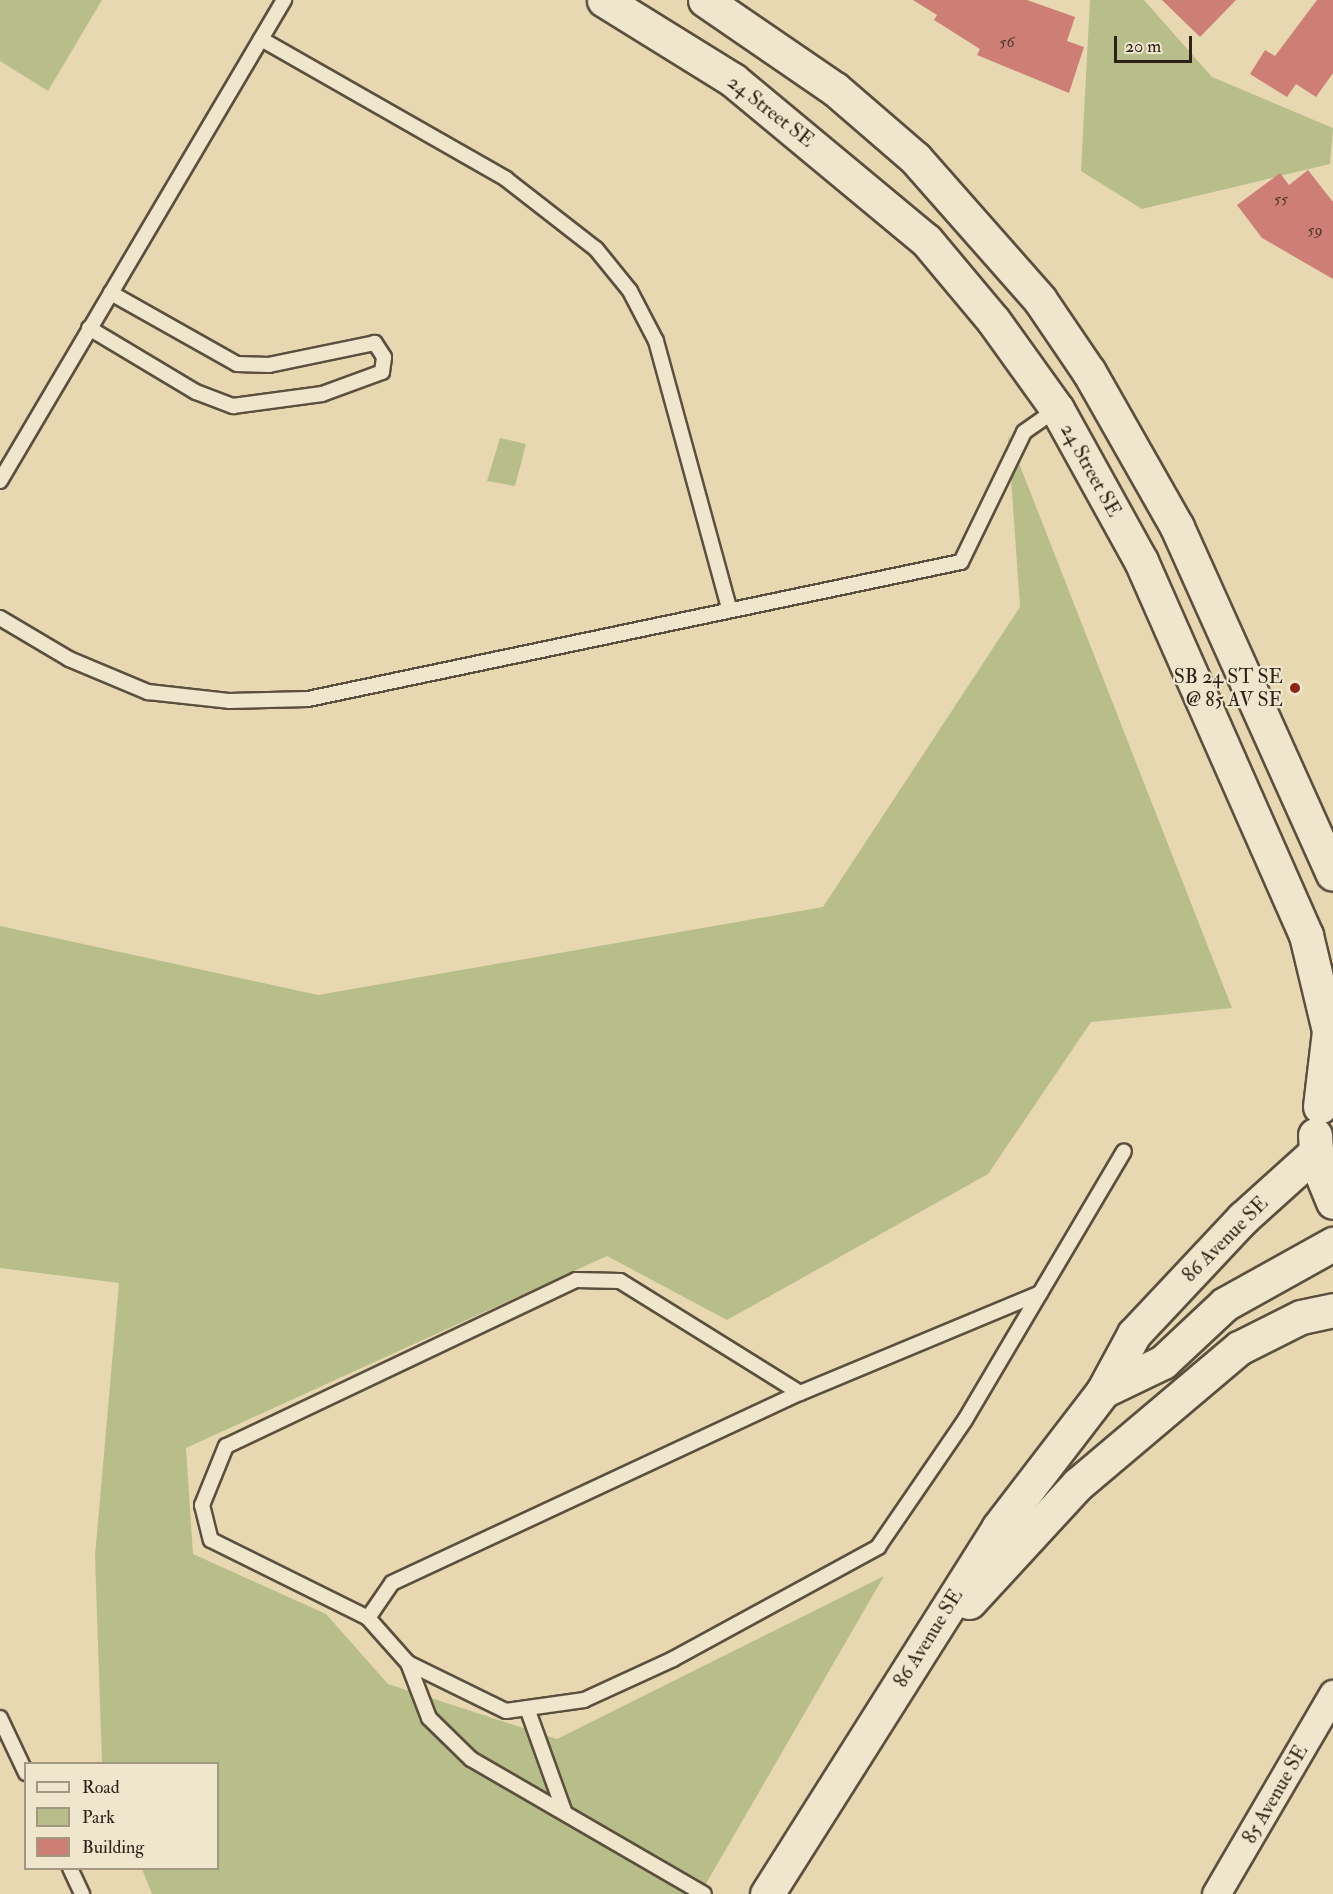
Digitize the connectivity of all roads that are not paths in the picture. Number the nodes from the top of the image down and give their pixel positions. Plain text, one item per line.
1 (284, 0) edge
2 (604, 0) edge
3 (705, 0) edge
4 (261, 39) junction
5 (111, 292) junction
6 (89, 328) junction
7 (1057, 409) junction
8 (0, 481) edge
9 (729, 607) junction
10 (0, 618) edge
11 (1333, 874) edge
12 (1326, 1093) edge
13 (1125, 1151) dead end
14 (1316, 1153) junction
15 (1333, 1202) edge
16 (1333, 1244) edge
17 (1040, 1293) junction
18 (1333, 1310) edge
19 (1102, 1391) junction
20 (801, 1393) junction
21 (368, 1618) junction
22 (408, 1663) junction
23 (911, 1665) junction
24 (1333, 1694) edge
25 (527, 1708) junction
26 (0, 1718) edge
27 (24, 1769) edge
28 (564, 1811) junction
29 (70, 1870) edge
30 (82, 1894) edge
31 (704, 1894) edge
32 (766, 1894) edge
33 (1216, 1894) edge

1 - 4 lane
2 - 7 main road, 24 Street SE
3 - 11 main road
4 - 5 lane
4 - 9 lane
5 - 6 lane
5 - 6 lane
6 - 8 lane
7 - 9 lane
7 - 12 main road, 24 Street SE
9 - 10 lane
12 - 14 main road, 24 Street SE
13 - 17 lane
14 - 15 main road
14 - 19 main road, 86 Avenue SE
16 - 19 main road, 86 Avenue SE
17 - 20 lane
17 - 25 lane
18 - 23 main road
19 - 23 main road, 86 Avenue SE
20 - 21 lane
20 - 21 lane
21 - 22 lane
22 - 25 lane
22 - 28 lane
23 - 32 main road, 86 Avenue SE
24 - 33 street, 85 Avenue SE
25 - 28 lane
26 - 27 lane
28 - 31 lane
29 - 30 lane

